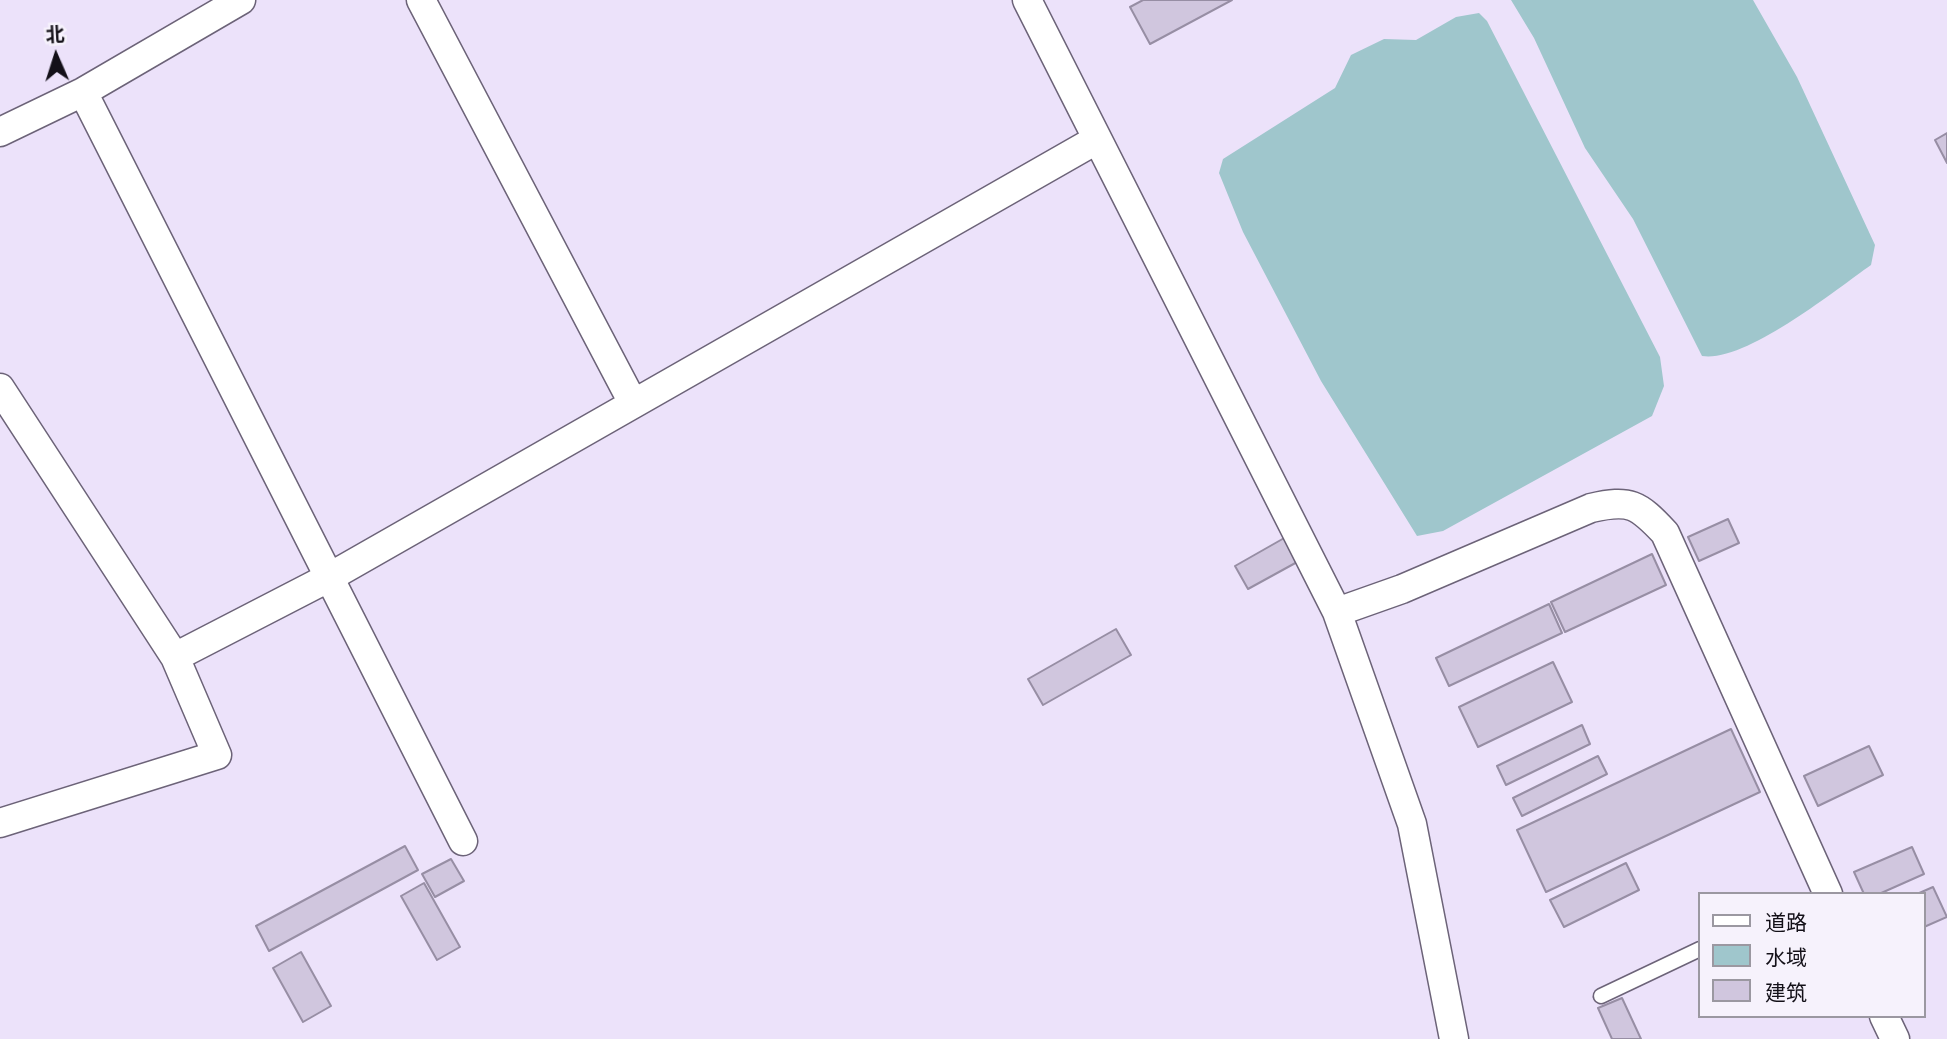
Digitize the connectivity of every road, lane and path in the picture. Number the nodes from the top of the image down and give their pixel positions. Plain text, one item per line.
1 (242, 0) edge
2 (421, 0) edge
3 (1027, 0) edge
4 (83, 92) junction
5 (0, 132) edge
6 (1096, 140) junction
7 (0, 388) edge
8 (633, 403) junction
9 (328, 578) junction
10 (1337, 612) junction
11 (175, 657) junction
12 (0, 822) edge
13 (463, 841) dead end
14 (1824, 892) edge
15 (1699, 949) edge
16 (1601, 996) dead end
17 (1885, 1018) edge
18 (1454, 1039) edge
19 (1895, 1039) edge

1 - 4 street
2 - 8 street
3 - 6 street
4 - 5 street
4 - 9 street
6 - 8 street
6 - 10 street
7 - 11 street
8 - 9 street
9 - 11 street
9 - 13 street
10 - 14 street
10 - 18 street
11 - 12 street
15 - 16 lane
17 - 19 street

